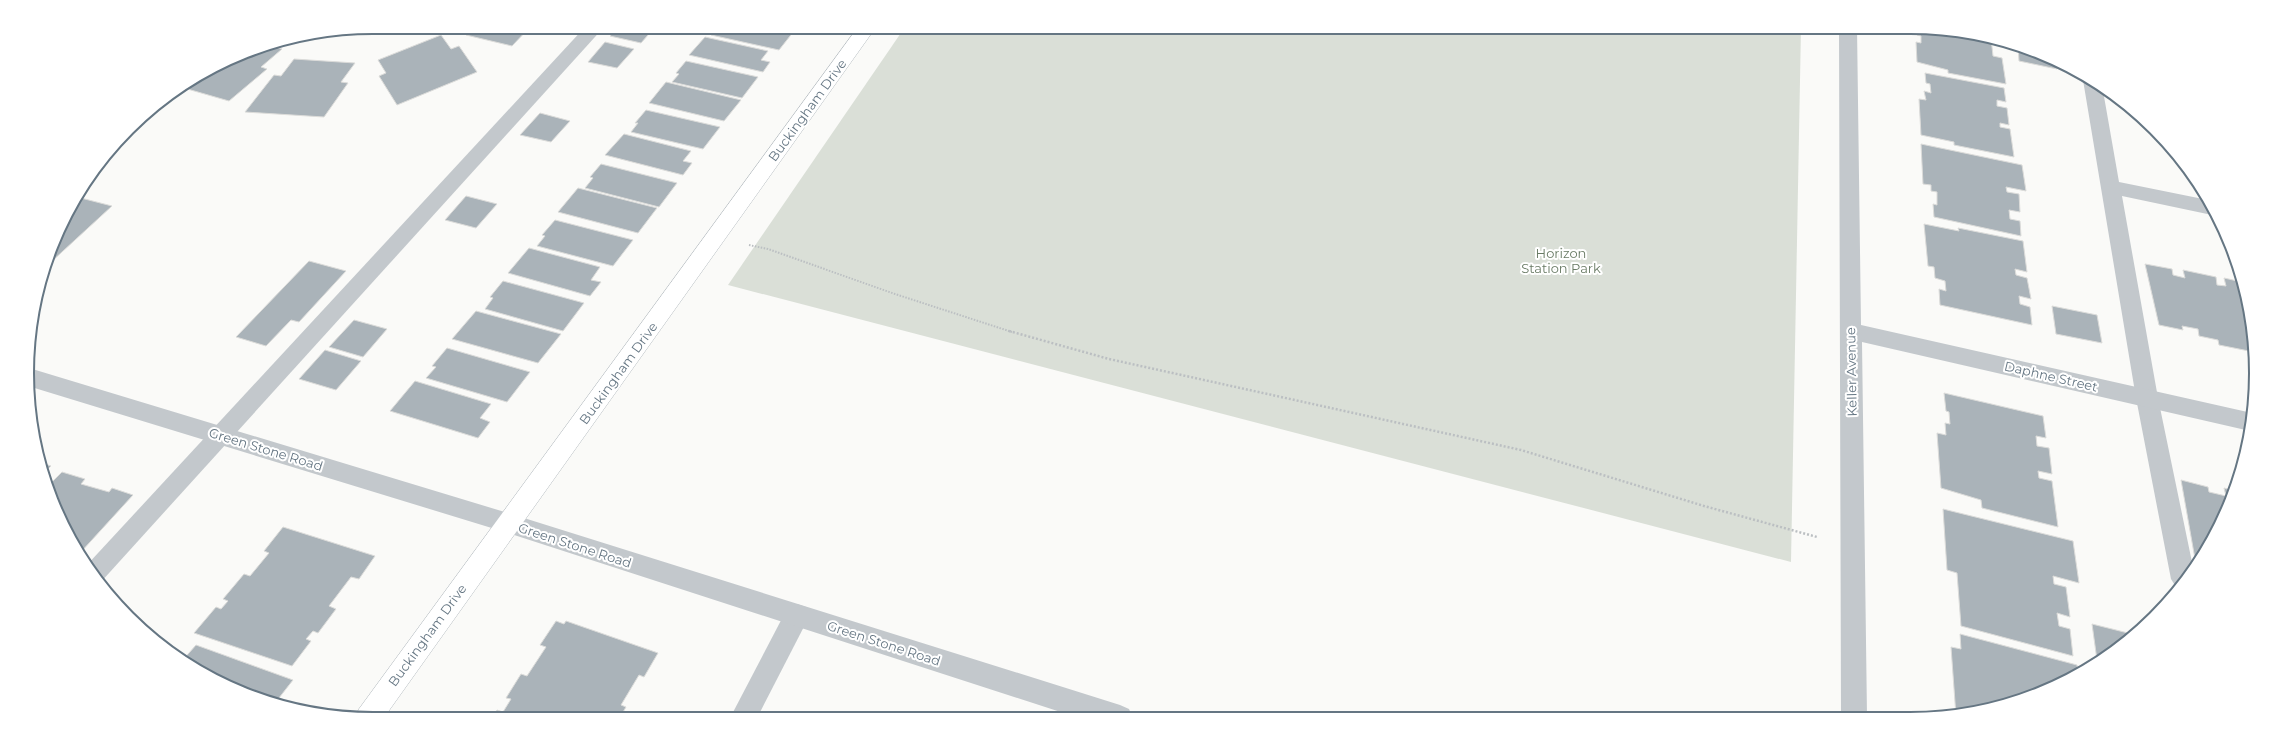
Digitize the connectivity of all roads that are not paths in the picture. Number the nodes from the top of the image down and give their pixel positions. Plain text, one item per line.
1 (589, 34) edge
2 (862, 34) edge
3 (1848, 34) edge
4 (2093, 88) edge
5 (2110, 187) junction
6 (2205, 207) edge
7 (1851, 331) junction
8 (34, 379) edge
9 (2147, 398) junction
10 (2245, 421) edge
11 (221, 435) junction
12 (508, 523) junction
13 (98, 570) edge
14 (2181, 576) edge
15 (797, 615) junction
16 (372, 712) edge
17 (746, 712) edge
18 (1101, 712) edge
19 (1854, 712) edge

1 - 11 street
2 - 12 street, Buckingham Drive
3 - 7 street, Keller Avenue
4 - 5 street
5 - 6 street
5 - 9 street
7 - 9 street, Daphne Street
7 - 19 street, Keller Avenue
8 - 11 street, Green Stone Road
9 - 10 street, Daphne Street
9 - 14 street
11 - 12 street, Green Stone Road
11 - 13 street
12 - 15 street, Green Stone Road
12 - 16 street, Buckingham Drive
15 - 17 street
15 - 18 street, Green Stone Road

